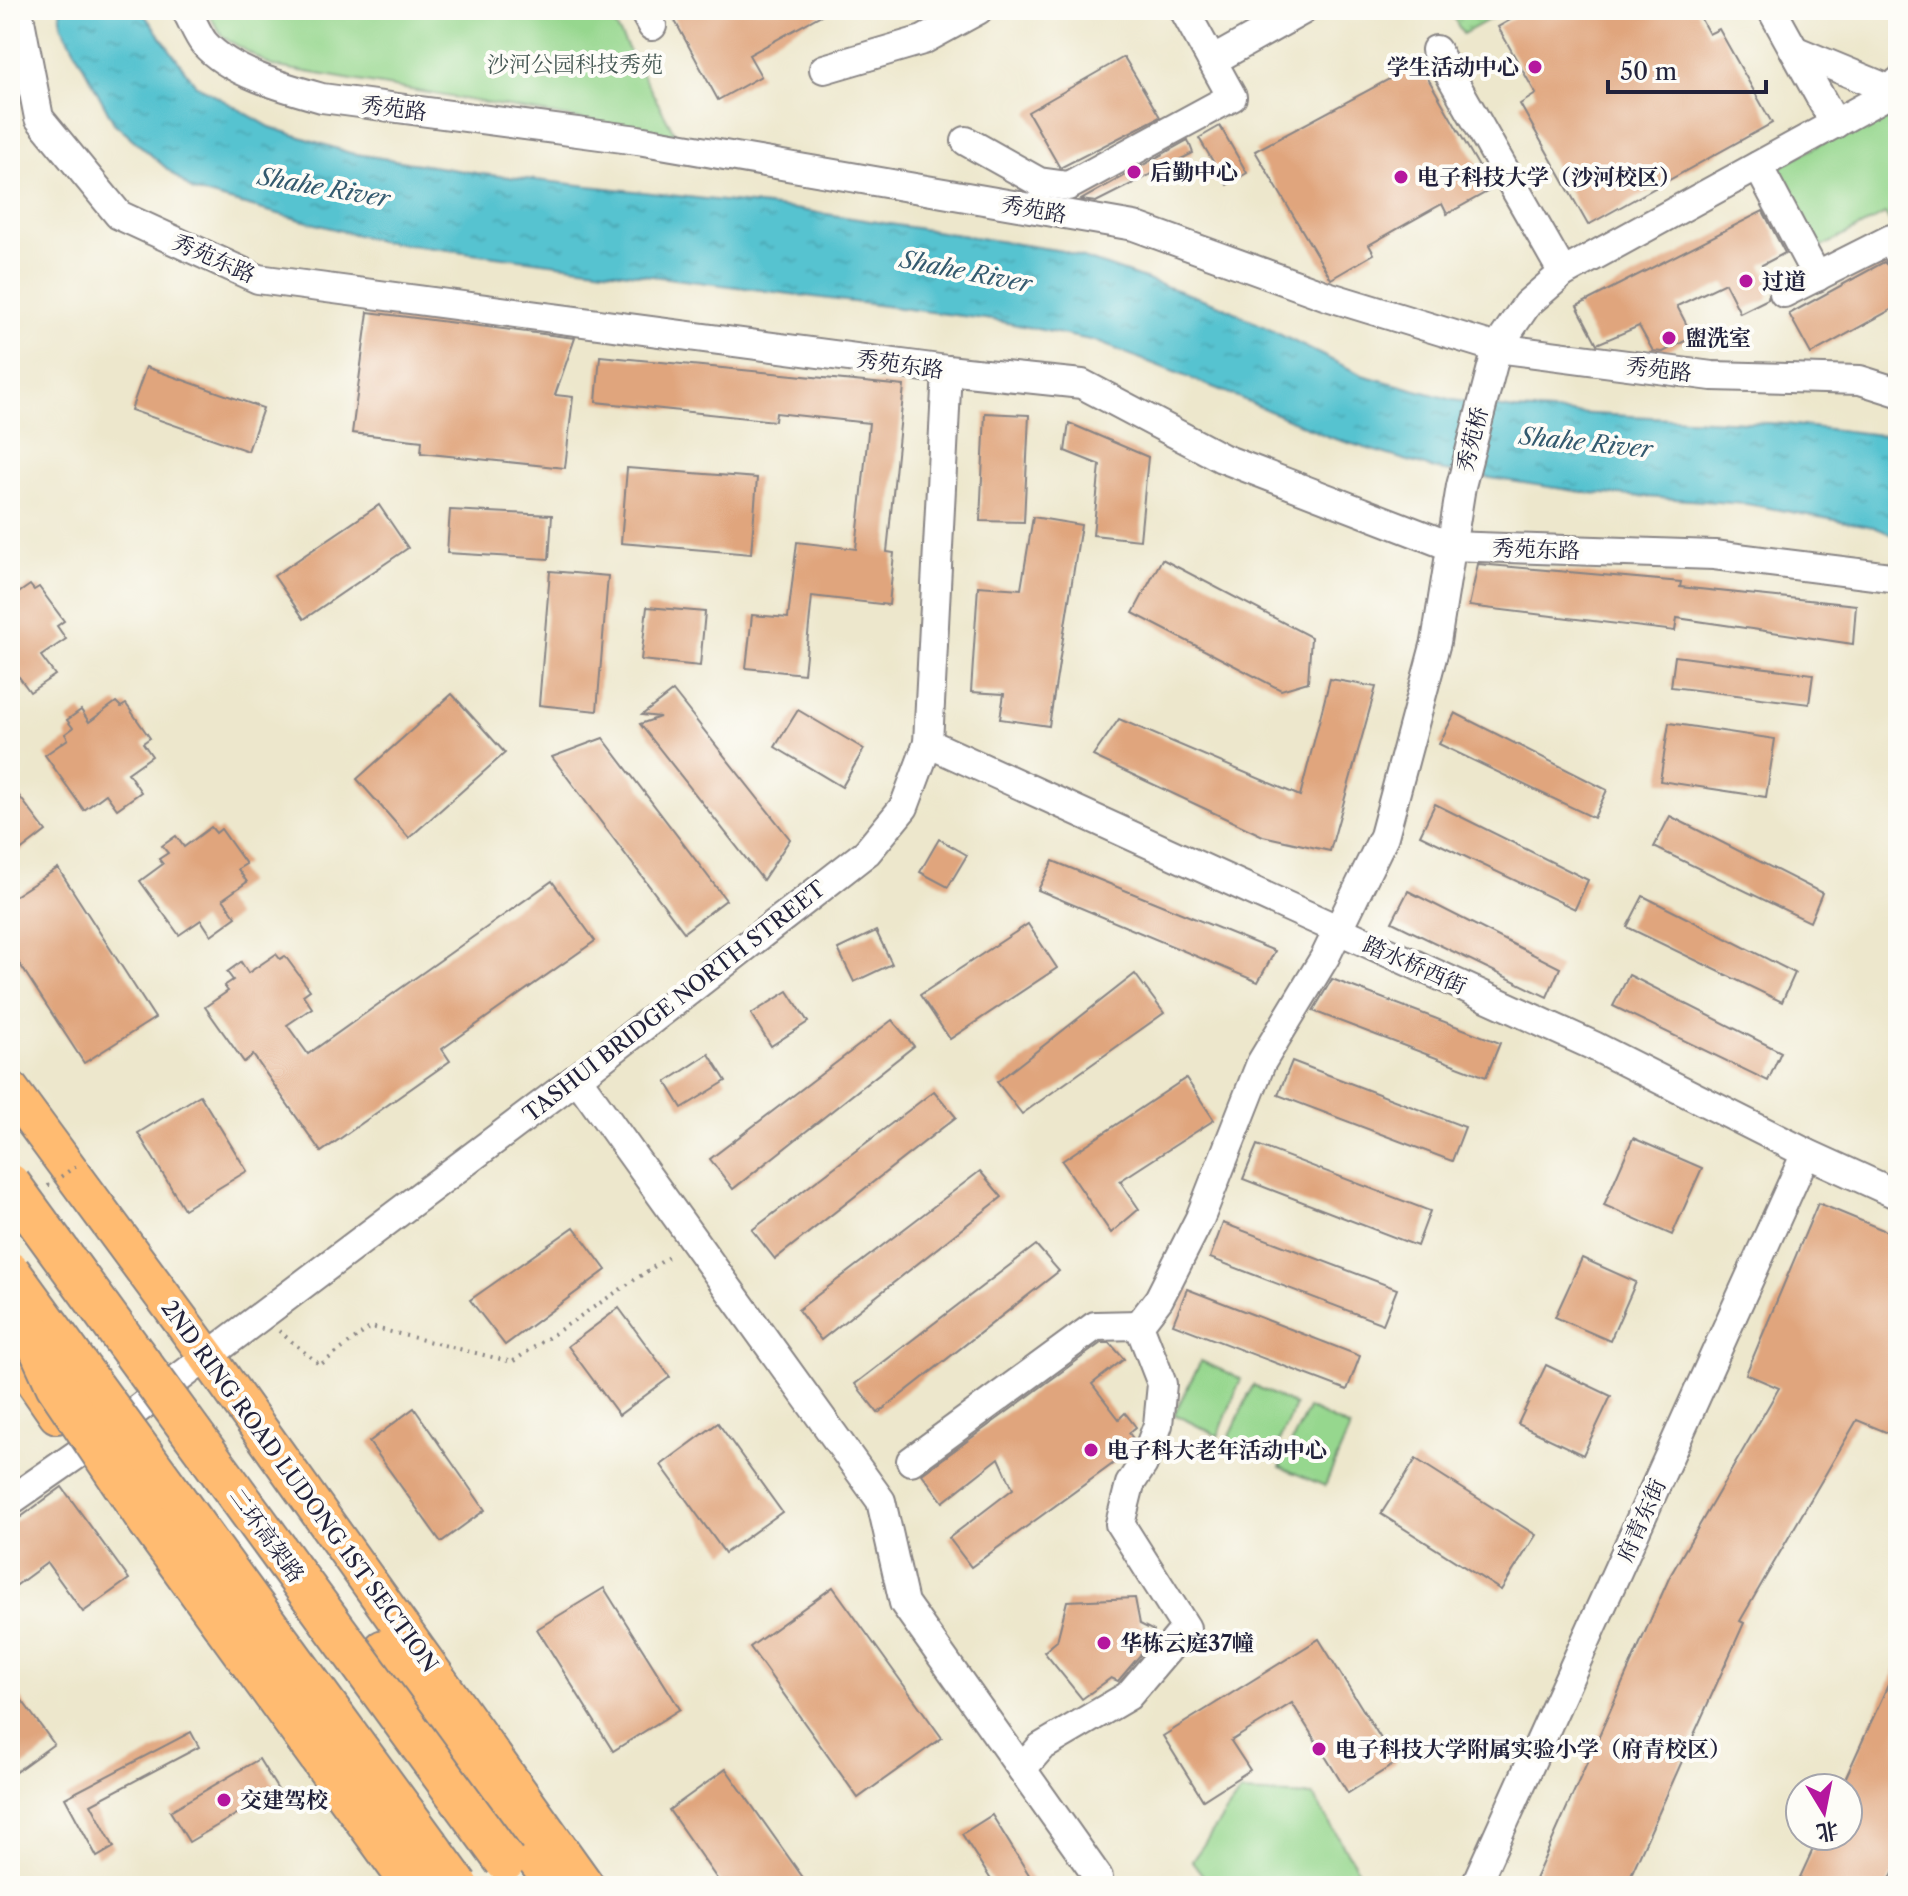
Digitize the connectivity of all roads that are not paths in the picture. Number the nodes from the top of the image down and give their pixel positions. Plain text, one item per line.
1 (18, 10) edge
2 (186, 10) edge
3 (978, 10) edge
4 (1184, 10) edge
5 (1303, 10) edge
6 (1772, 10) edge
7 (1436, 50) dead end
8 (1794, 50) junction
9 (18, 55) edge
10 (1212, 61) junction
11 (824, 69) dead end
12 (1897, 89) edge
13 (1835, 124) junction
14 (966, 141) dead end
15 (1758, 166) junction
16 (1898, 252) edge
17 (1563, 273) junction
18 (1817, 277) junction
19 (1784, 293) dead end
20 (1497, 348) junction
21 (947, 370) junction
22 (1898, 392) edge
23 (1450, 546) junction
24 (1898, 578) edge
25 (928, 743) junction
26 (1338, 931) junction
27 (577, 1078) junction
28 (10, 1089) edge
29 (1806, 1153) junction
30 (10, 1155) edge
31 (10, 1184) edge
32 (1898, 1195) edge
33 (10, 1272) edge
34 (10, 1283) edge
35 (1139, 1325) junction
36 (10, 1347) edge
37 (207, 1356) junction
38 (82, 1451) junction
39 (911, 1461) dead end
40 (10, 1501) edge
41 (1022, 1769) junction
42 (393, 1886) edge
43 (413, 1886) edge
44 (458, 1886) edge
45 (523, 1886) edge
46 (557, 1886) edge
47 (586, 1886) edge
48 (1098, 1886) edge
49 (1475, 1886) edge

1 - 9 street, 秀苑东路
2 - 20 street, 秀苑路
3 - 11 street
4 - 10 street
5 - 10 street
6 - 8 street
7 - 17 street
8 - 12 street
8 - 13 street
9 - 21 street, 秀苑东路
10 - 14 street
12 - 13 street, 秀苑桥
13 - 15 street, 秀苑桥
15 - 17 street, 秀苑桥
15 - 18 street
16 - 18 street
17 - 20 street, 秀苑桥
18 - 19 street
20 - 22 street, 秀苑路
20 - 23 street, 秀苑桥
21 - 23 street, 秀苑东路
21 - 25 street, TASHUI BRIDGE NORTH STREET
23 - 24 street, 秀苑东路
23 - 26 street, 秀苑桥
25 - 26 street, 踏水桥西街
25 - 27 street, TASHUI BRIDGE NORTH STREET
26 - 29 street, 踏水桥西街
26 - 35 street, 秀苑桥
27 - 37 street, TASHUI BRIDGE NORTH STREET
27 - 41 street
28 - 37 main road, 2ND RING ROAD LUDONG 1ST SECTION
29 - 32 street, 踏水桥西街
29 - 49 street, 府青东街
30 - 46 highway
31 - 45 highway, 二环高架路, bridge
33 - 44 highway, bridge
34 - 43 highway, bridge
35 - 39 street
35 - 41 street
36 - 38 main road
37 - 38 street, TASHUI BRIDGE NORTH STREET
37 - 47 main road, 2ND RING ROAD LUDONG 1ST SECTION
38 - 40 street, TASHUI BRIDGE NORTH STREET
38 - 42 main road
41 - 48 street

